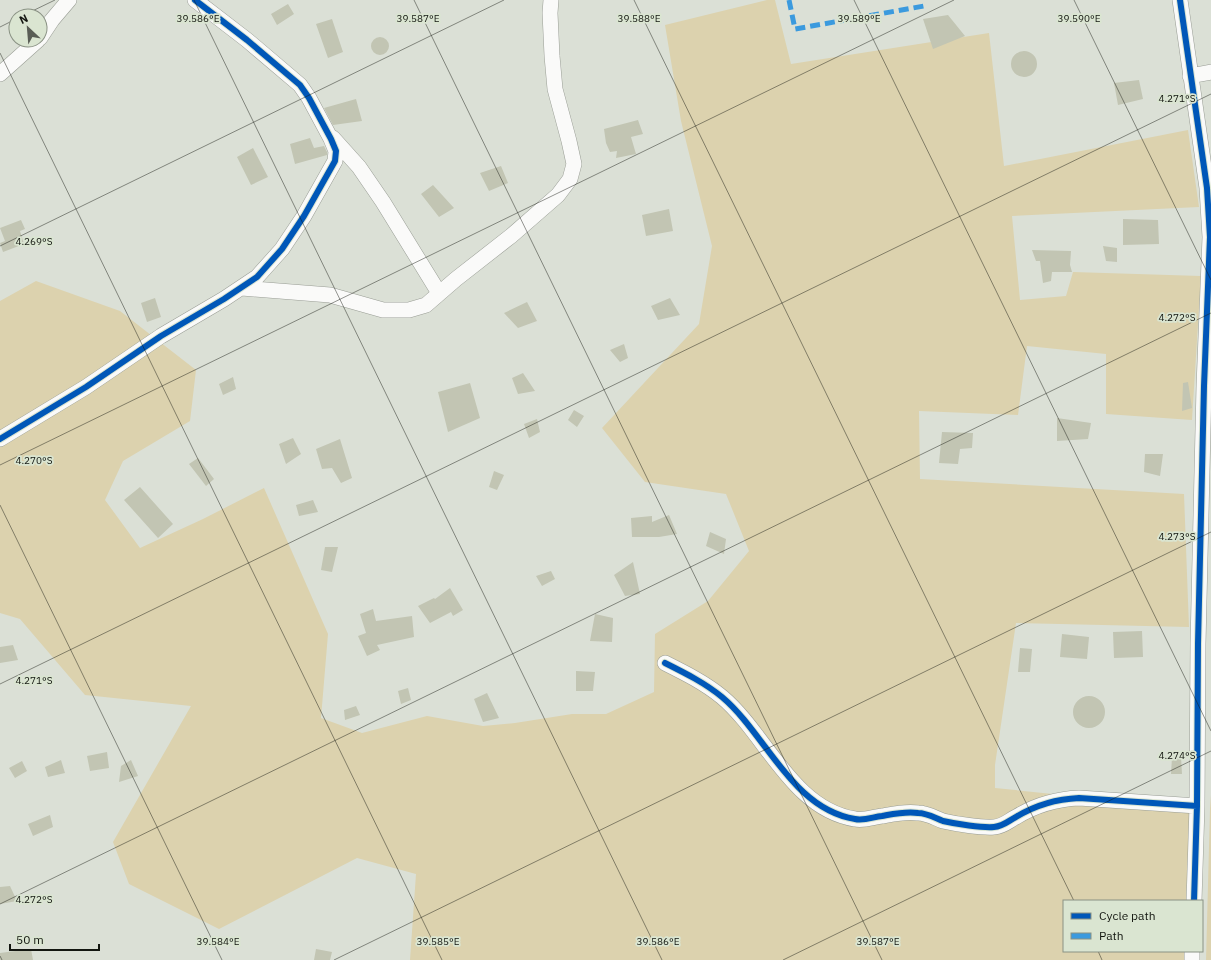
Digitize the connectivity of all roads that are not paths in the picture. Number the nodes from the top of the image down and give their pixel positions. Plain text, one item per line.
1 (69, 0) edge
2 (195, 0) edge
3 (552, 0) edge
4 (1180, 0) edge
5 (48, 26) edge
6 (29, 48) edge
7 (1211, 72) edge
8 (0, 74) edge
9 (1190, 76) junction
10 (327, 131) junction
11 (242, 288) junction
12 (439, 293) junction
13 (0, 439) edge
14 (665, 663) dead end
15 (1197, 806) junction
16 (1194, 900) edge

1 - 5 street
2 - 10 street
3 - 12 street
4 - 9 street
6 - 8 street
7 - 9 street
9 - 15 street
10 - 11 street
10 - 12 street
11 - 12 street
11 - 13 street
14 - 15 street
15 - 16 street

